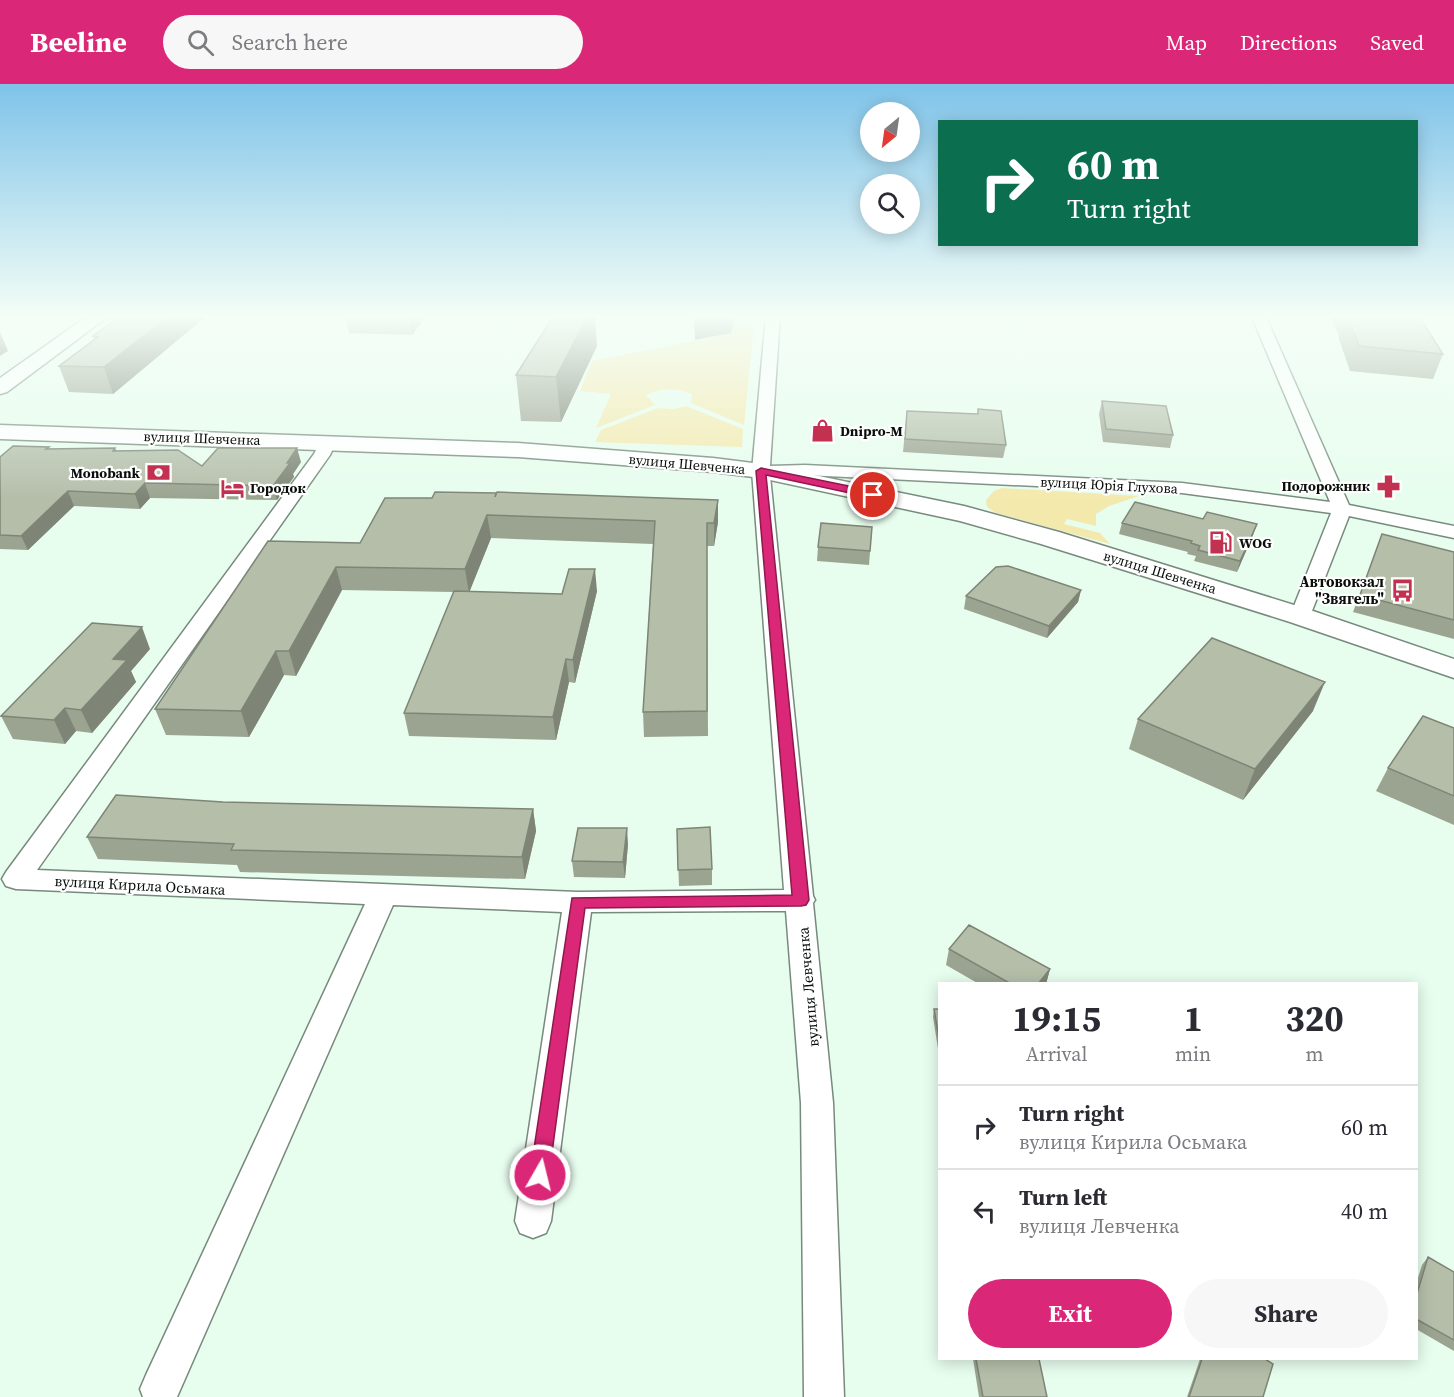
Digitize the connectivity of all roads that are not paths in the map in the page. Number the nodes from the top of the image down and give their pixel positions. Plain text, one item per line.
1 (16, 376) edge
2 (768, 376) edge
3 (1285, 376) edge
4 (0, 388) edge
5 (0, 432) edge
6 (328, 442) junction
7 (761, 471) junction
8 (1342, 509) junction
9 (1454, 532) edge
10 (1300, 616) junction
11 (1454, 669) edge
12 (383, 895) junction
13 (801, 900) junction
14 (578, 902) junction
15 (533, 1221) dead end
16 (160, 1389) dead end
17 (824, 1397) edge

1 - 4 main road
2 - 7 street, вулиця Левченка
3 - 8 street
5 - 6 main road, вулиця Шевченка
6 - 7 main road, вулиця Шевченка
6 - 12 street, вулиця Кирила Осьмака
7 - 8 street, вулиця Юрія Глухова
7 - 10 main road, вулиця Шевченка
7 - 13 street, вулиця Левченка
8 - 9 street, вулиця Юрія Глухова
8 - 10 street
10 - 11 main road, вулиця Шевченка
12 - 14 street, вулиця Кирила Осьмака
12 - 16 street
13 - 14 street, вулиця Кирила Осьмака
13 - 17 street, вулиця Левченка
14 - 15 street

